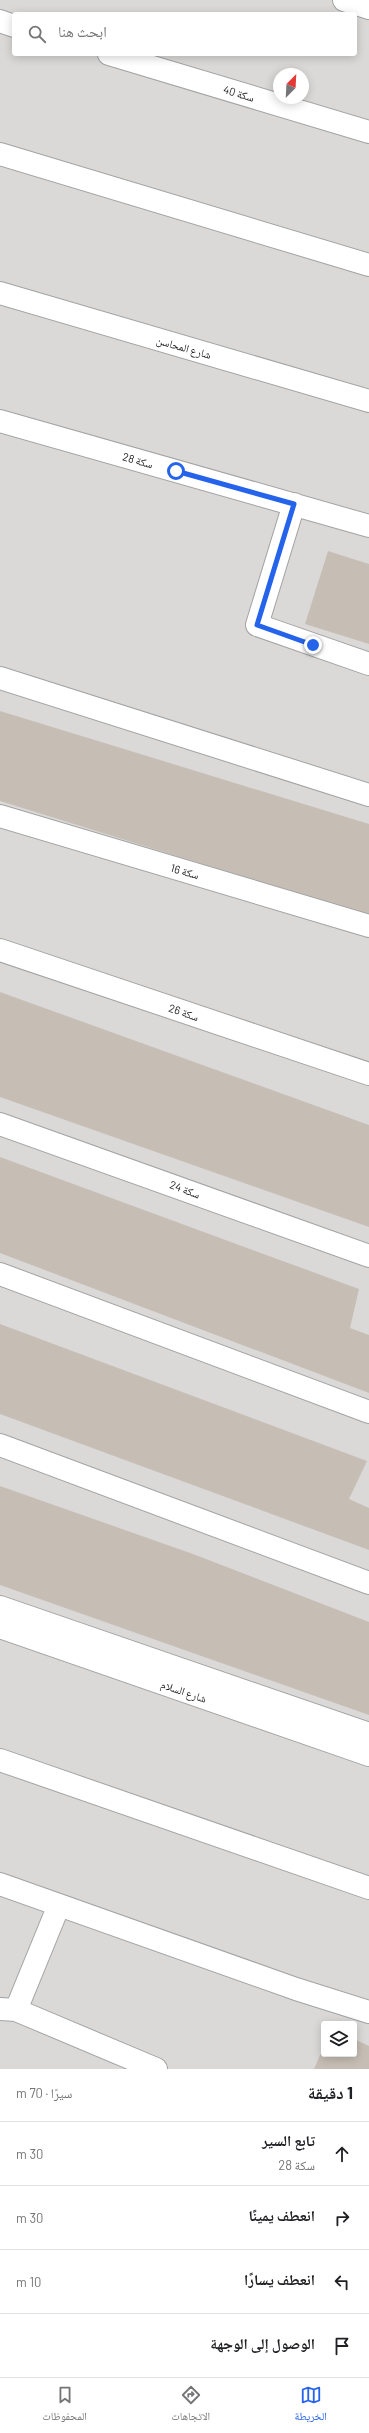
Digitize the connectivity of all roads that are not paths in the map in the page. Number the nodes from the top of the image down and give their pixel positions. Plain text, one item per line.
1 (344, 0) edge
2 (369, 8) edge
3 (0, 21) edge
4 (12, 25) edge
5 (116, 56) edge
6 (369, 132) edge
7 (0, 154) edge
8 (369, 265) edge
9 (0, 293) edge
10 (369, 401) edge
11 (0, 422) edge
12 (294, 504) junction
13 (369, 526) edge
14 (369, 664) edge
15 (0, 678) edge
16 (369, 795) edge
17 (0, 816) edge
18 (369, 926) edge
19 (0, 950) edge
20 (369, 1074) edge
21 (0, 1124) edge
22 (369, 1256) edge
23 (0, 1274) edge
24 (369, 1412) edge
25 (0, 1445) edge
26 (369, 1583) edge
27 (0, 1607) edge
28 (0, 1627) edge
29 (369, 1734) edge
30 (369, 1755) edge
31 (0, 1760) edge
32 (0, 1884) edge
33 (369, 1888) edge
34 (59, 1905) junction
35 (8, 2009) edge
36 (369, 2012) edge
37 (156, 2069) edge

1 - 2 street
3 - 4 street
5 - 6 street, سكة 40
7 - 8 street
9 - 10 street, شارع المحاسن
11 - 12 street, سكة 28
12 - 13 street, سكة 28
12 - 14 street
15 - 16 street
17 - 18 street, سكة 16
19 - 20 street, سكة 26
21 - 22 street, سكة 24
23 - 24 street
25 - 26 street
27 - 29 street, شارع السلام
28 - 30 street, شارع السلام
31 - 33 street
32 - 34 street
34 - 35 street
34 - 36 street
35 - 37 street

